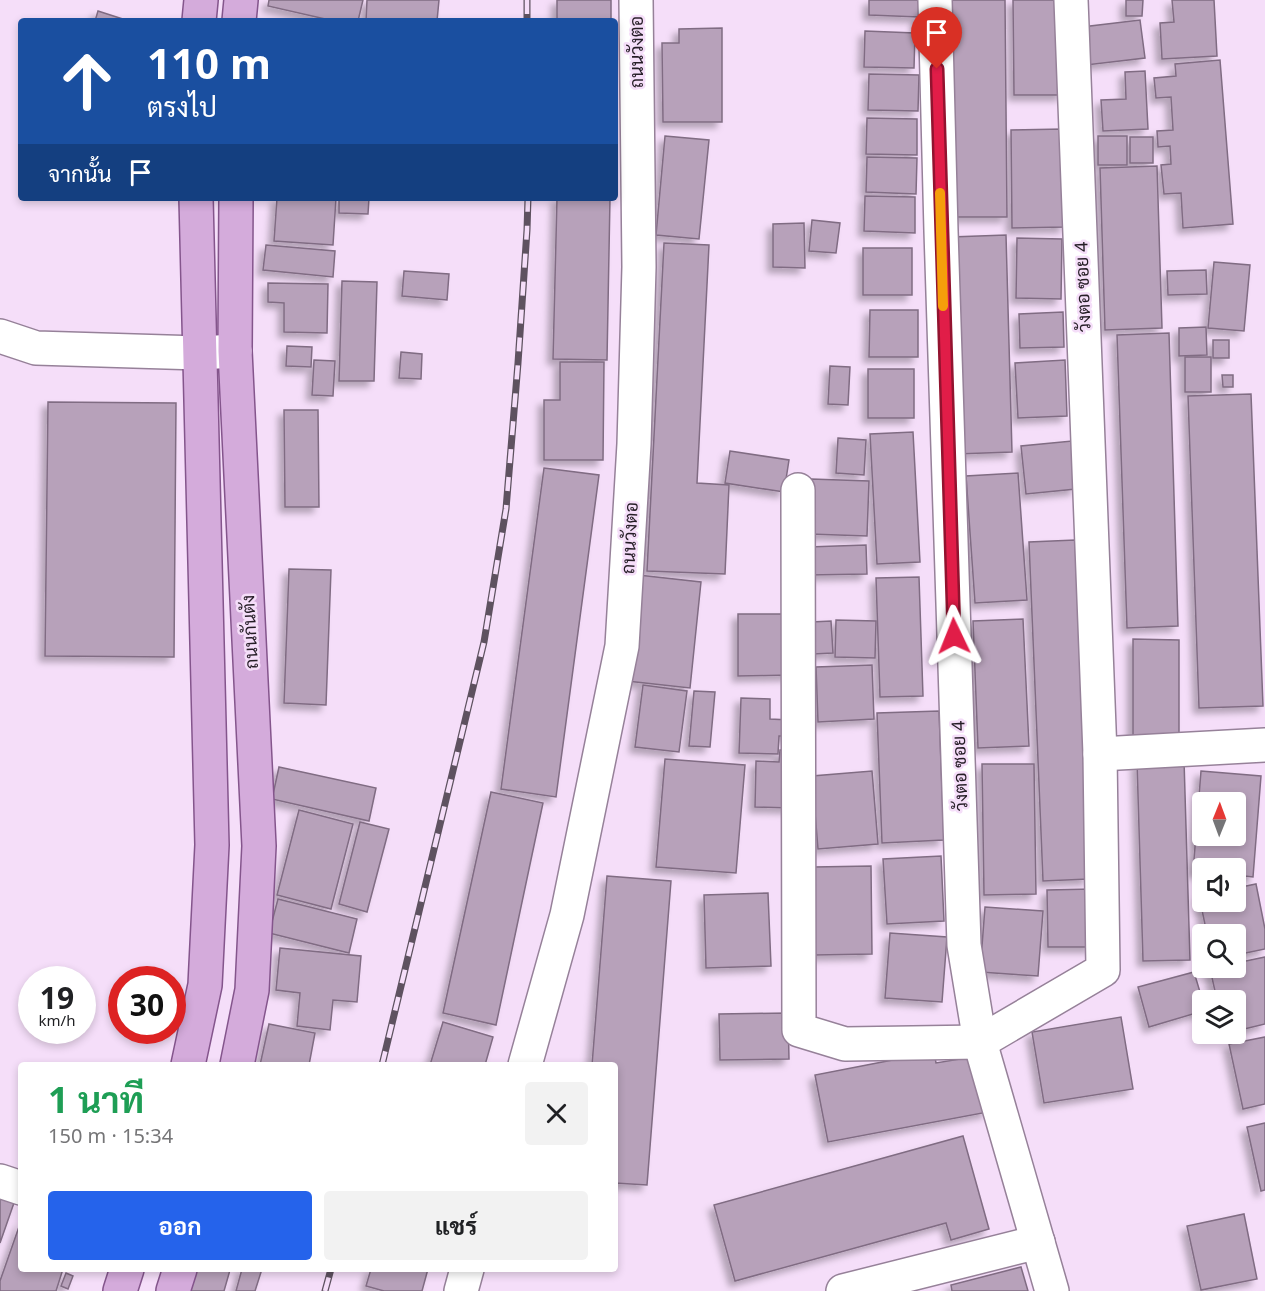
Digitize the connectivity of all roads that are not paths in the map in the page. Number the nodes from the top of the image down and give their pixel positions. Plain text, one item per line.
1 (201, 0) edge
2 (242, 0) edge
3 (636, 0) edge
4 (935, 0) edge
5 (1071, 0) edge
6 (199, 18) edge
7 (239, 18) edge
8 (196, 201) edge
9 (236, 201) edge
10 (0, 336) edge
11 (235, 351) junction
12 (199, 352) junction
13 (798, 490) dead end
14 (1265, 746) edge
15 (1100, 754) junction
16 (211, 859) junction
17 (258, 860) junction
18 (980, 1042) junction
19 (189, 1062) edge
20 (238, 1062) edge
21 (526, 1062) edge
22 (0, 1181) edge
23 (18, 1187) edge
24 (1038, 1242) junction
25 (126, 1272) edge
26 (179, 1272) edge
27 (466, 1272) edge
28 (120, 1291) edge
29 (172, 1291) edge
30 (461, 1291) edge
31 (843, 1291) edge
32 (1052, 1291) edge

1 - 6 main road
2 - 7 main road
3 - 21 street, ถนนวังตอ
4 - 18 street, วังตอ ซอย 4
5 - 15 street, วังตอ ซอย 4
8 - 12 main road
9 - 11 main road, ถนนกันตัง
10 - 12 street
11 - 12 street
11 - 17 main road, ถนนกันตัง
12 - 16 main road
13 - 18 street
14 - 15 street
15 - 18 street, วังตอ ซอย 4
16 - 17 main road
16 - 19 main road
17 - 20 main road, ถนนกันตัง
18 - 24 street, วังตอ ซอย 4
22 - 23 street
24 - 31 street
24 - 32 street, วังตอ ซอย 4
25 - 28 main road
26 - 29 main road
27 - 30 street

